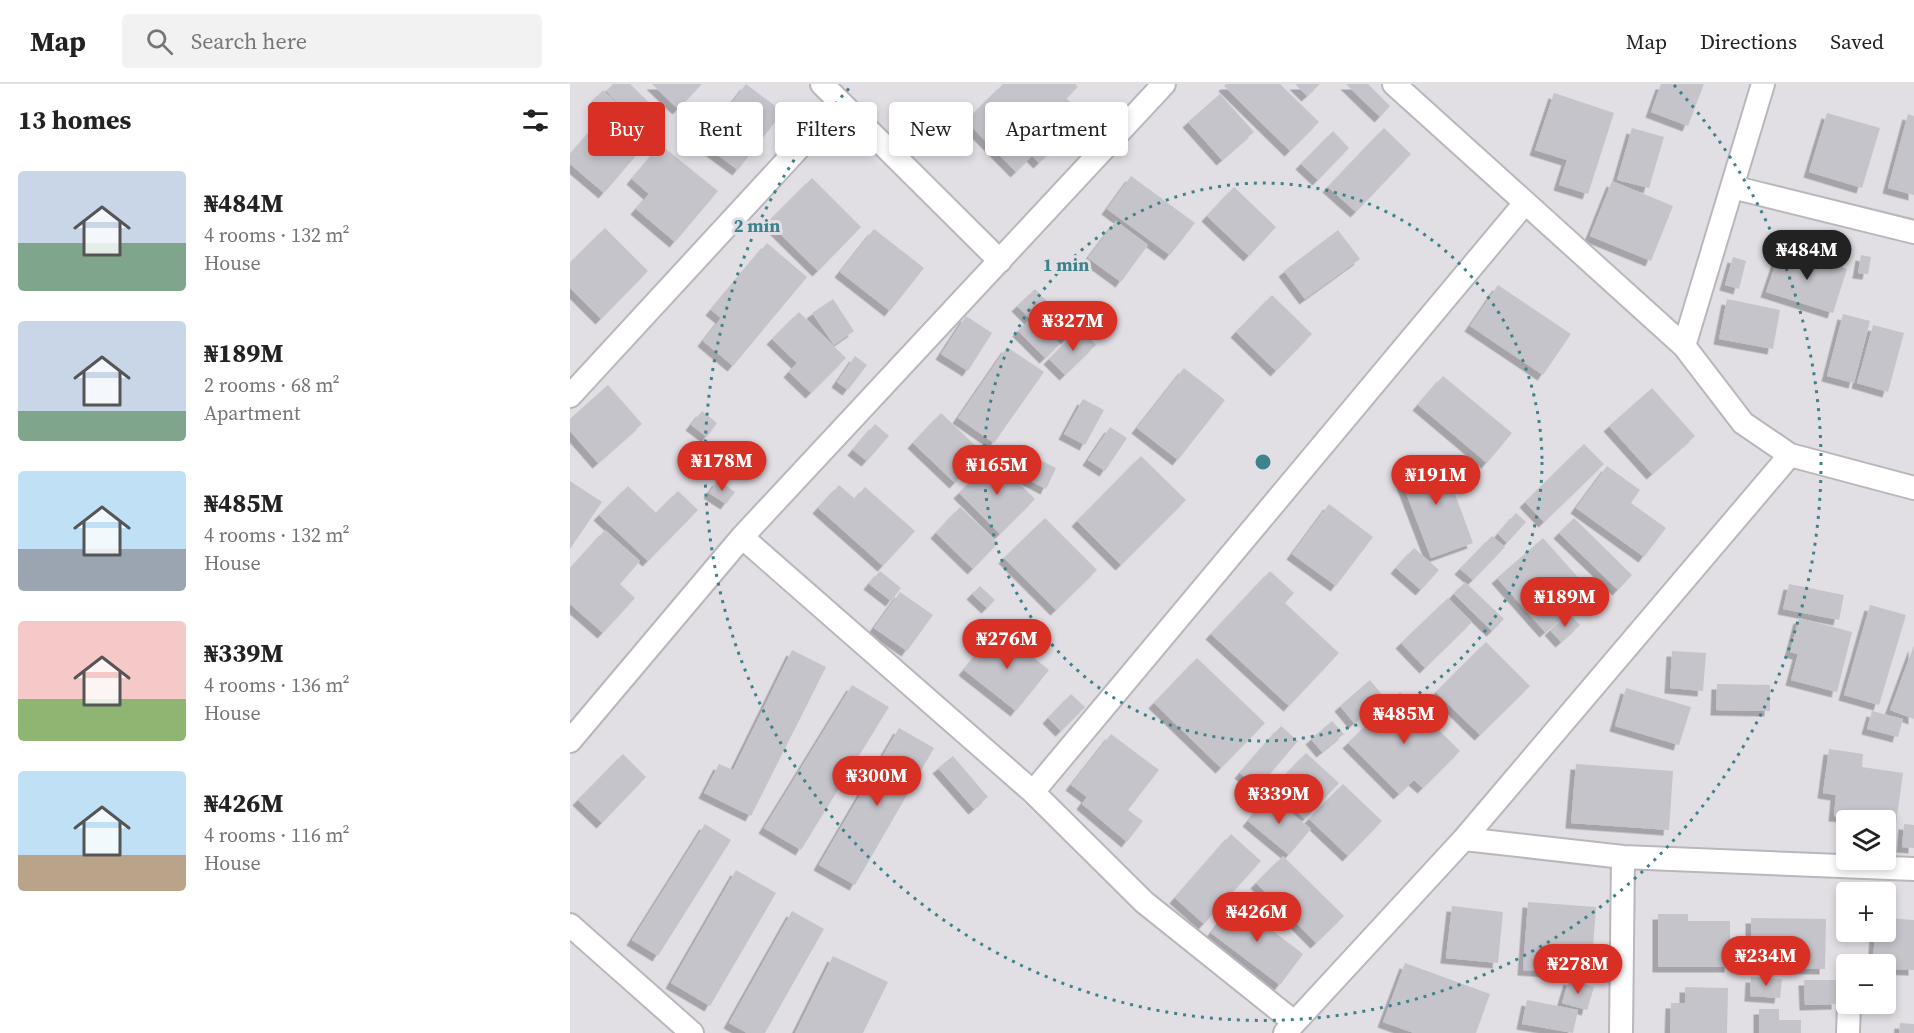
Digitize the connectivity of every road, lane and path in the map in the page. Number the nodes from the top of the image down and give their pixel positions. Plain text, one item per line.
1 (822, 84) edge
2 (1164, 84) edge
3 (1394, 84) edge
4 (1763, 84) edge
5 (839, 102) edge
6 (877, 140) edge
7 (791, 156) edge
8 (1732, 187) junction
9 (1525, 203) junction
10 (1914, 232) edge
11 (1000, 261) junction
12 (1684, 346) junction
13 (570, 396) edge
14 (1790, 455) junction
15 (1914, 488) edge
16 (742, 537) junction
17 (570, 741) edge
18 (1033, 792) junction
19 (1464, 839) junction
20 (1623, 857) junction
21 (1914, 869) edge
22 (570, 927) edge
23 (1849, 1014) edge
24 (1289, 1028) edge
25 (692, 1033) edge
26 (1621, 1033) edge
27 (1848, 1033) edge

1 - 5 street
2 - 11 street
3 - 9 street
4 - 8 street
6 - 11 street
7 - 13 street
8 - 10 street
8 - 12 street
9 - 12 street
9 - 18 street
11 - 16 street
12 - 14 street
14 - 15 street
14 - 19 street
16 - 17 street
16 - 18 street
18 - 24 street
19 - 20 street
19 - 24 street
20 - 21 street
20 - 26 street
22 - 25 street
23 - 27 street

